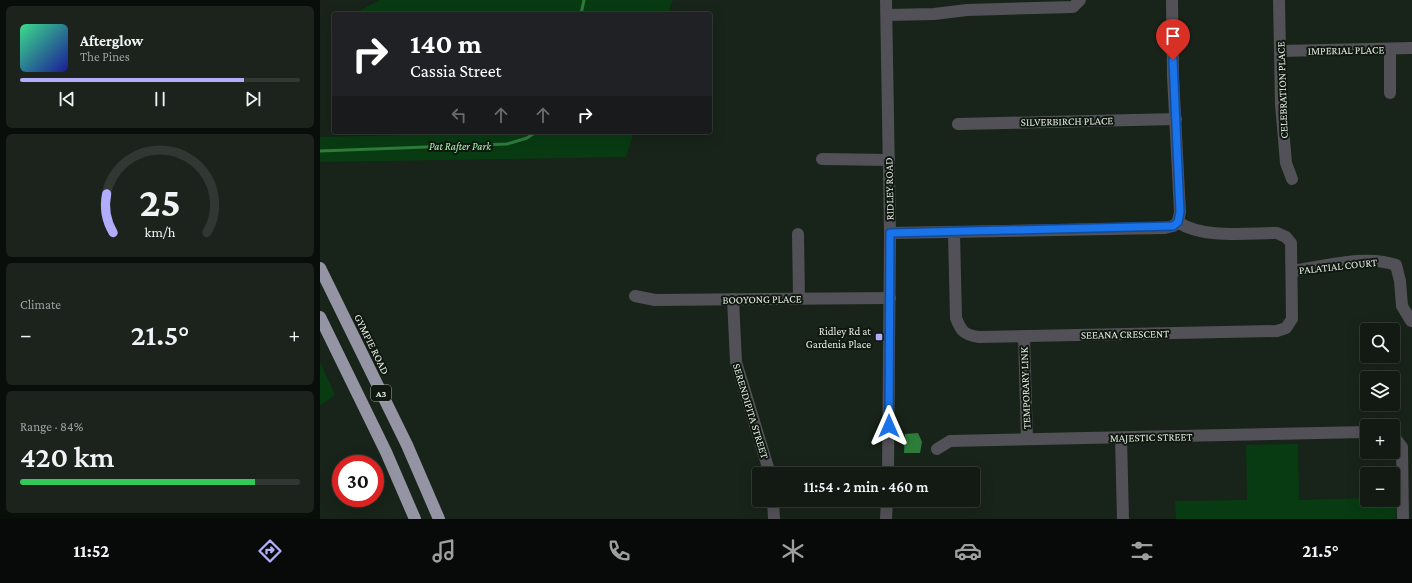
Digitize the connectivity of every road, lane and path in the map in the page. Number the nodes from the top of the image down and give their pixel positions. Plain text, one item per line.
1 (886, 0) edge
2 (1080, 0) edge
3 (1172, 0) edge
4 (1279, 0) edge
5 (952, 5) edge
6 (886, 15) junction
7 (1412, 48) edge
8 (1390, 49) junction
9 (1280, 51) junction
10 (1390, 93) dead end
11 (1176, 119) junction
12 (958, 124) dead end
13 (822, 159) dead end
14 (889, 160) junction
15 (1292, 179) dead end
16 (1178, 222) junction
17 (890, 233) junction
18 (954, 233) junction
19 (798, 234) dead end
20 (320, 268) edge
21 (1292, 271) junction
22 (635, 296) dead end
23 (799, 298) junction
24 (890, 298) junction
25 (732, 299) junction
26 (320, 317) edge
27 (1410, 321) dead end
28 (1024, 337) junction
29 (1360, 432) edge
30 (1121, 438) junction
31 (1027, 439) junction
32 (1400, 444) edge
33 (936, 449) dead end
34 (768, 467) edge
35 (888, 467) edge
36 (773, 507) edge
37 (887, 507) edge
38 (415, 519) edge
39 (439, 519) edge
40 (774, 519) edge
41 (886, 519) edge
42 (1123, 519) edge
43 (1403, 519) edge

1 - 6 street, RIDLEY ROAD
2 - 5 street
3 - 11 street
4 - 9 street, CELEBRATION PLACE
5 - 6 street
6 - 14 street, RIDLEY ROAD
7 - 8 street, IMPERIAL PLACE
8 - 9 street, IMPERIAL PLACE
8 - 10 street
9 - 15 street, CELEBRATION PLACE
11 - 12 street, SILVERBIRCH PLACE
11 - 16 street
13 - 14 street
14 - 17 street, RIDLEY ROAD
16 - 18 street
16 - 21 street, SEEANA CRESCENT
17 - 18 street
17 - 24 street, RIDLEY ROAD
18 - 28 street, SEEANA CRESCENT
19 - 23 street
20 - 39 highway, GYMPIE ROAD / A3
21 - 27 street, PALATIAL COURT
21 - 28 street, SEEANA CRESCENT
22 - 25 street, BOOYONG PLACE
23 - 24 street, BOOYONG PLACE
23 - 25 street, BOOYONG PLACE
24 - 35 street, RIDLEY ROAD
25 - 34 street, SERENDIPITA STREET
26 - 38 highway, A3
28 - 31 street, TEMPORARY LINK
29 - 30 street, MAJESTIC STREET
30 - 31 street, MAJESTIC STREET
30 - 42 street
31 - 33 street, MAJESTIC STREET
32 - 43 street
36 - 40 street
37 - 41 street

